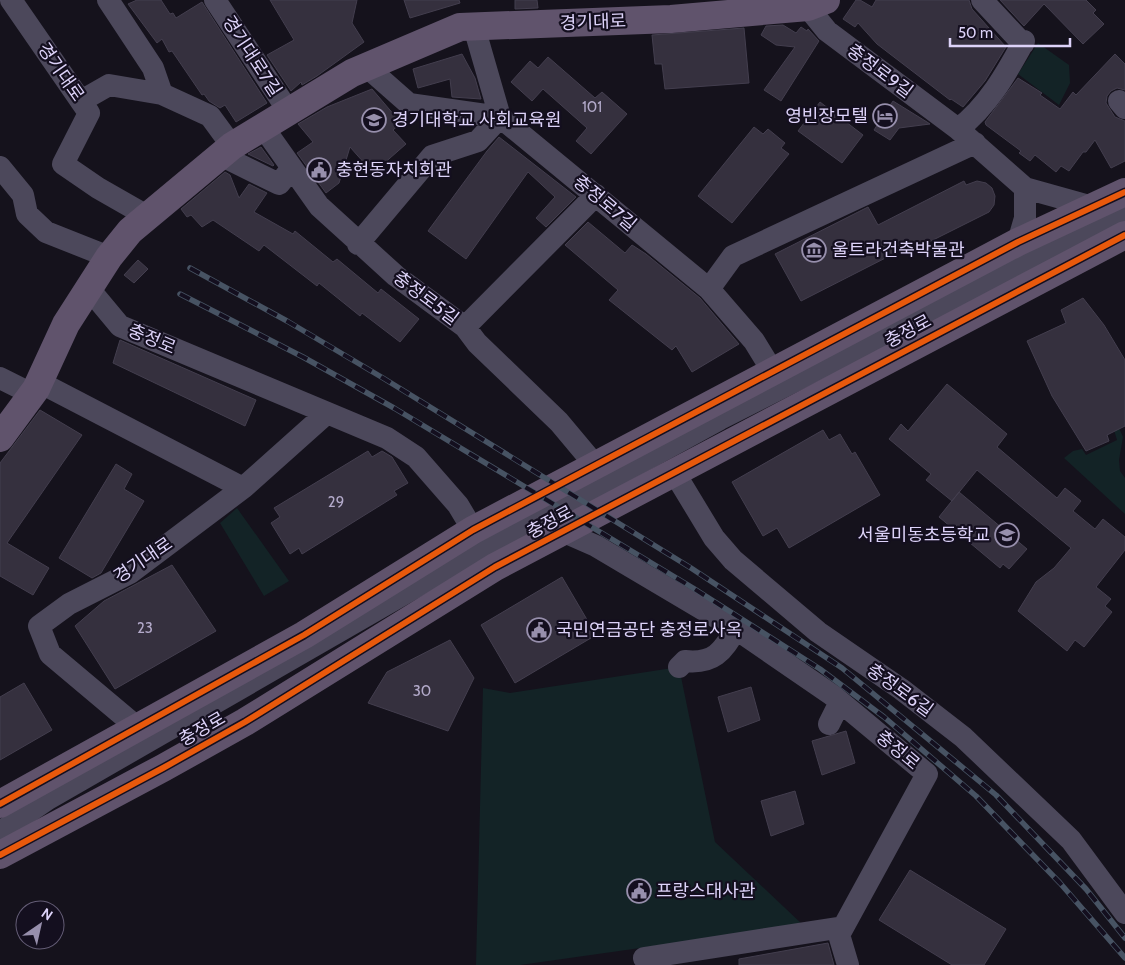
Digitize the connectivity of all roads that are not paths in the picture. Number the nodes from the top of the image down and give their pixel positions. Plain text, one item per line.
1 (11, 0) edge
2 (108, 0) edge
3 (215, 0) edge
4 (982, 0) edge
5 (812, 2) edge
6 (474, 27) junction
7 (366, 67) junction
8 (162, 94) junction
9 (81, 101) junction
10 (289, 112) junction
11 (500, 117) junction
12 (263, 127) junction
13 (967, 136) junction
14 (226, 151) junction
15 (0, 168) edge
16 (292, 168) junction
17 (1025, 188) junction
18 (1125, 192) edge
19 (596, 194) junction
20 (1093, 207) junction
21 (1125, 214) edge
22 (147, 216) junction
23 (1125, 235) edge
24 (1018, 242) junction
25 (358, 244) junction
26 (109, 257) junction
27 (709, 289) junction
28 (90, 290) junction
29 (465, 328) junction
30 (773, 372) junction
31 (0, 378) edge
32 (36, 388) junction
33 (327, 413) junction
34 (3, 427) edge
35 (674, 472) junction
36 (599, 481) junction
37 (243, 488) junction
38 (555, 517) junction
39 (484, 548) junction
40 (736, 630) junction
41 (297, 665) joint
42 (679, 667) dead end
43 (840, 702) junction
44 (829, 724) dead end
45 (138, 728) junction
46 (0, 804) edge
47 (0, 832) edge
48 (0, 854) edge
49 (1125, 913) edge
50 (839, 935) junction
51 (644, 958) dead end
52 (848, 965) edge

1 - 9 street, 경기대로
2 - 8 street
3 - 10 street, 경기대로7길
4 - 13 street
5 - 6 main road, 경기대로
5 - 13 street, 충정로9길
6 - 7 main road, 경기대로
6 - 11 street
7 - 10 main road, 경기대로
7 - 11 street
8 - 9 street
8 - 14 street
9 - 22 street, 경기대로
10 - 12 main road, 경기대로
11 - 19 street, 충정로7길
11 - 25 street
12 - 14 main road, 경기대로
12 - 16 street, 충정로5길
13 - 17 street, 충정로9길
13 - 27 street
14 - 16 street
14 - 22 main road, 경기대로
15 - 26 street
16 - 25 street, 충정로5길
17 - 20 street, 충정로9길
17 - 24 street
18 - 20 main road, 충정로
19 - 27 street, 충정로7길
19 - 29 street
20 - 24 main road, 충정로
21 - 36 street
22 - 26 main road, 경기대로
23 - 35 main road, 충정로
24 - 30 main road, 충정로
25 - 29 street, 충정로5길
26 - 28 main road, 경기대로
27 - 30 street, 충정로7길
28 - 32 main road, 경기대로
28 - 33 street, 충정로
29 - 36 street, 충정로5길
30 - 36 main road, 충정로
31 - 32 street
32 - 34 main road, 경기대로
32 - 37 street
33 - 37 street, 경기대로
33 - 39 street, 충정로
35 - 36 main road, 충정로
35 - 49 street, 충정로6길
36 - 38 main road, 충정로
36 - 38 main road, 충정로
37 - 45 street, 경기대로
38 - 39 main road, 충정로
38 - 39 main road, 충정로
38 - 40 street, 충정로
39 - 45 main road, 충정로
39 - 47 street
39 - 48 main road, 충정로
40 - 42 street
40 - 43 street, 충정로
41 - 41 street
43 - 44 street
43 - 50 street, 충정로
45 - 46 main road, 충정로
50 - 51 street
50 - 52 street

